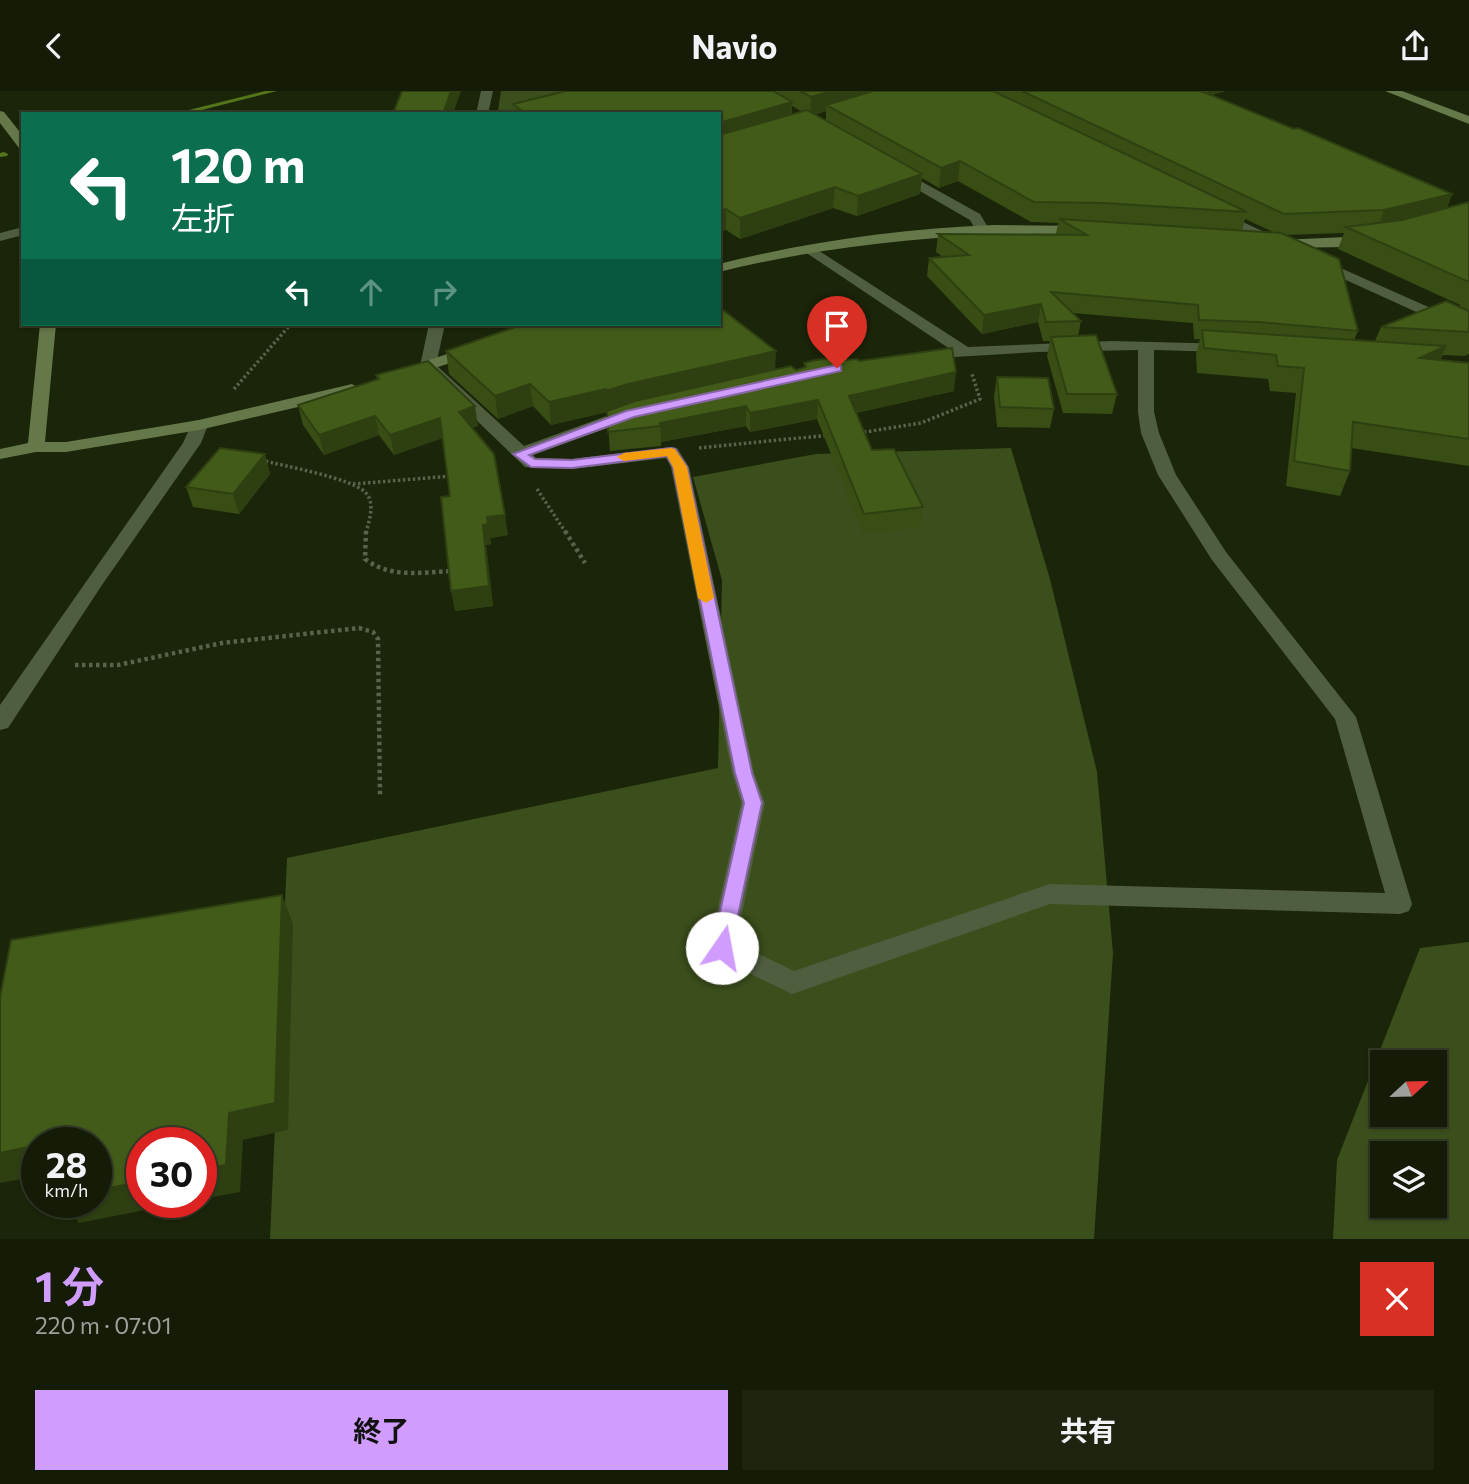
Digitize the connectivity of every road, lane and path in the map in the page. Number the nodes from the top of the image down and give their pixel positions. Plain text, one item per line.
1 (487, 91) edge
2 (1391, 91) edge
3 (1425, 91) edge
4 (1469, 107) edge
5 (482, 112) edge
6 (0, 115) edge
7 (1469, 120) edge
8 (21, 142) edge
9 (881, 163) edge
10 (1207, 209) edge
11 (982, 229) junction
12 (1099, 231) edge
13 (21, 232) edge
14 (0, 237) edge
15 (1383, 237) edge
16 (1236, 242) edge
17 (1280, 244) junction
18 (810, 249) junction
19 (721, 268) edge
20 (48, 326) edge
21 (288, 326) edge
22 (437, 326) edge
23 (1469, 331) edge
24 (489, 345) edge
25 (1146, 345) junction
26 (1239, 347) edge
27 (963, 352) junction
28 (911, 358) edge
29 (428, 366) junction
30 (391, 377) edge
31 (366, 385) edge
32 (643, 411) edge
33 (228, 419) junction
34 (199, 425) junction
35 (858, 433) edge
36 (831, 435) edge
37 (36, 447) junction
38 (671, 452) junction
39 (0, 454) edge
40 (257, 459) edge
41 (525, 459) junction
42 (456, 476) edge
43 (352, 484) junction
44 (585, 563) dead end
45 (456, 571) edge
46 (37, 664) junction
47 (0, 722) edge
48 (380, 796) dead end

1 - 5 street
2 - 7 street
3 - 4 street
6 - 8 street
9 - 11 street
10 - 17 street
11 - 12 street
11 - 18 street
13 - 14 street
15 - 17 street
16 - 17 street
17 - 23 street
18 - 19 street
18 - 27 street
20 - 37 street
21 - 33 path
22 - 29 street
24 - 29 street
25 - 26 street
25 - 27 street
25 - 38 street
27 - 28 street
27 - 35 path
29 - 30 street
29 - 41 street
31 - 33 street
32 - 41 street
33 - 34 street
34 - 37 street
34 - 46 street
36 - 38 path
37 - 39 street
38 - 41 street
40 - 43 path
41 - 44 path
42 - 43 path
43 - 45 path
46 - 47 street
46 - 48 path

